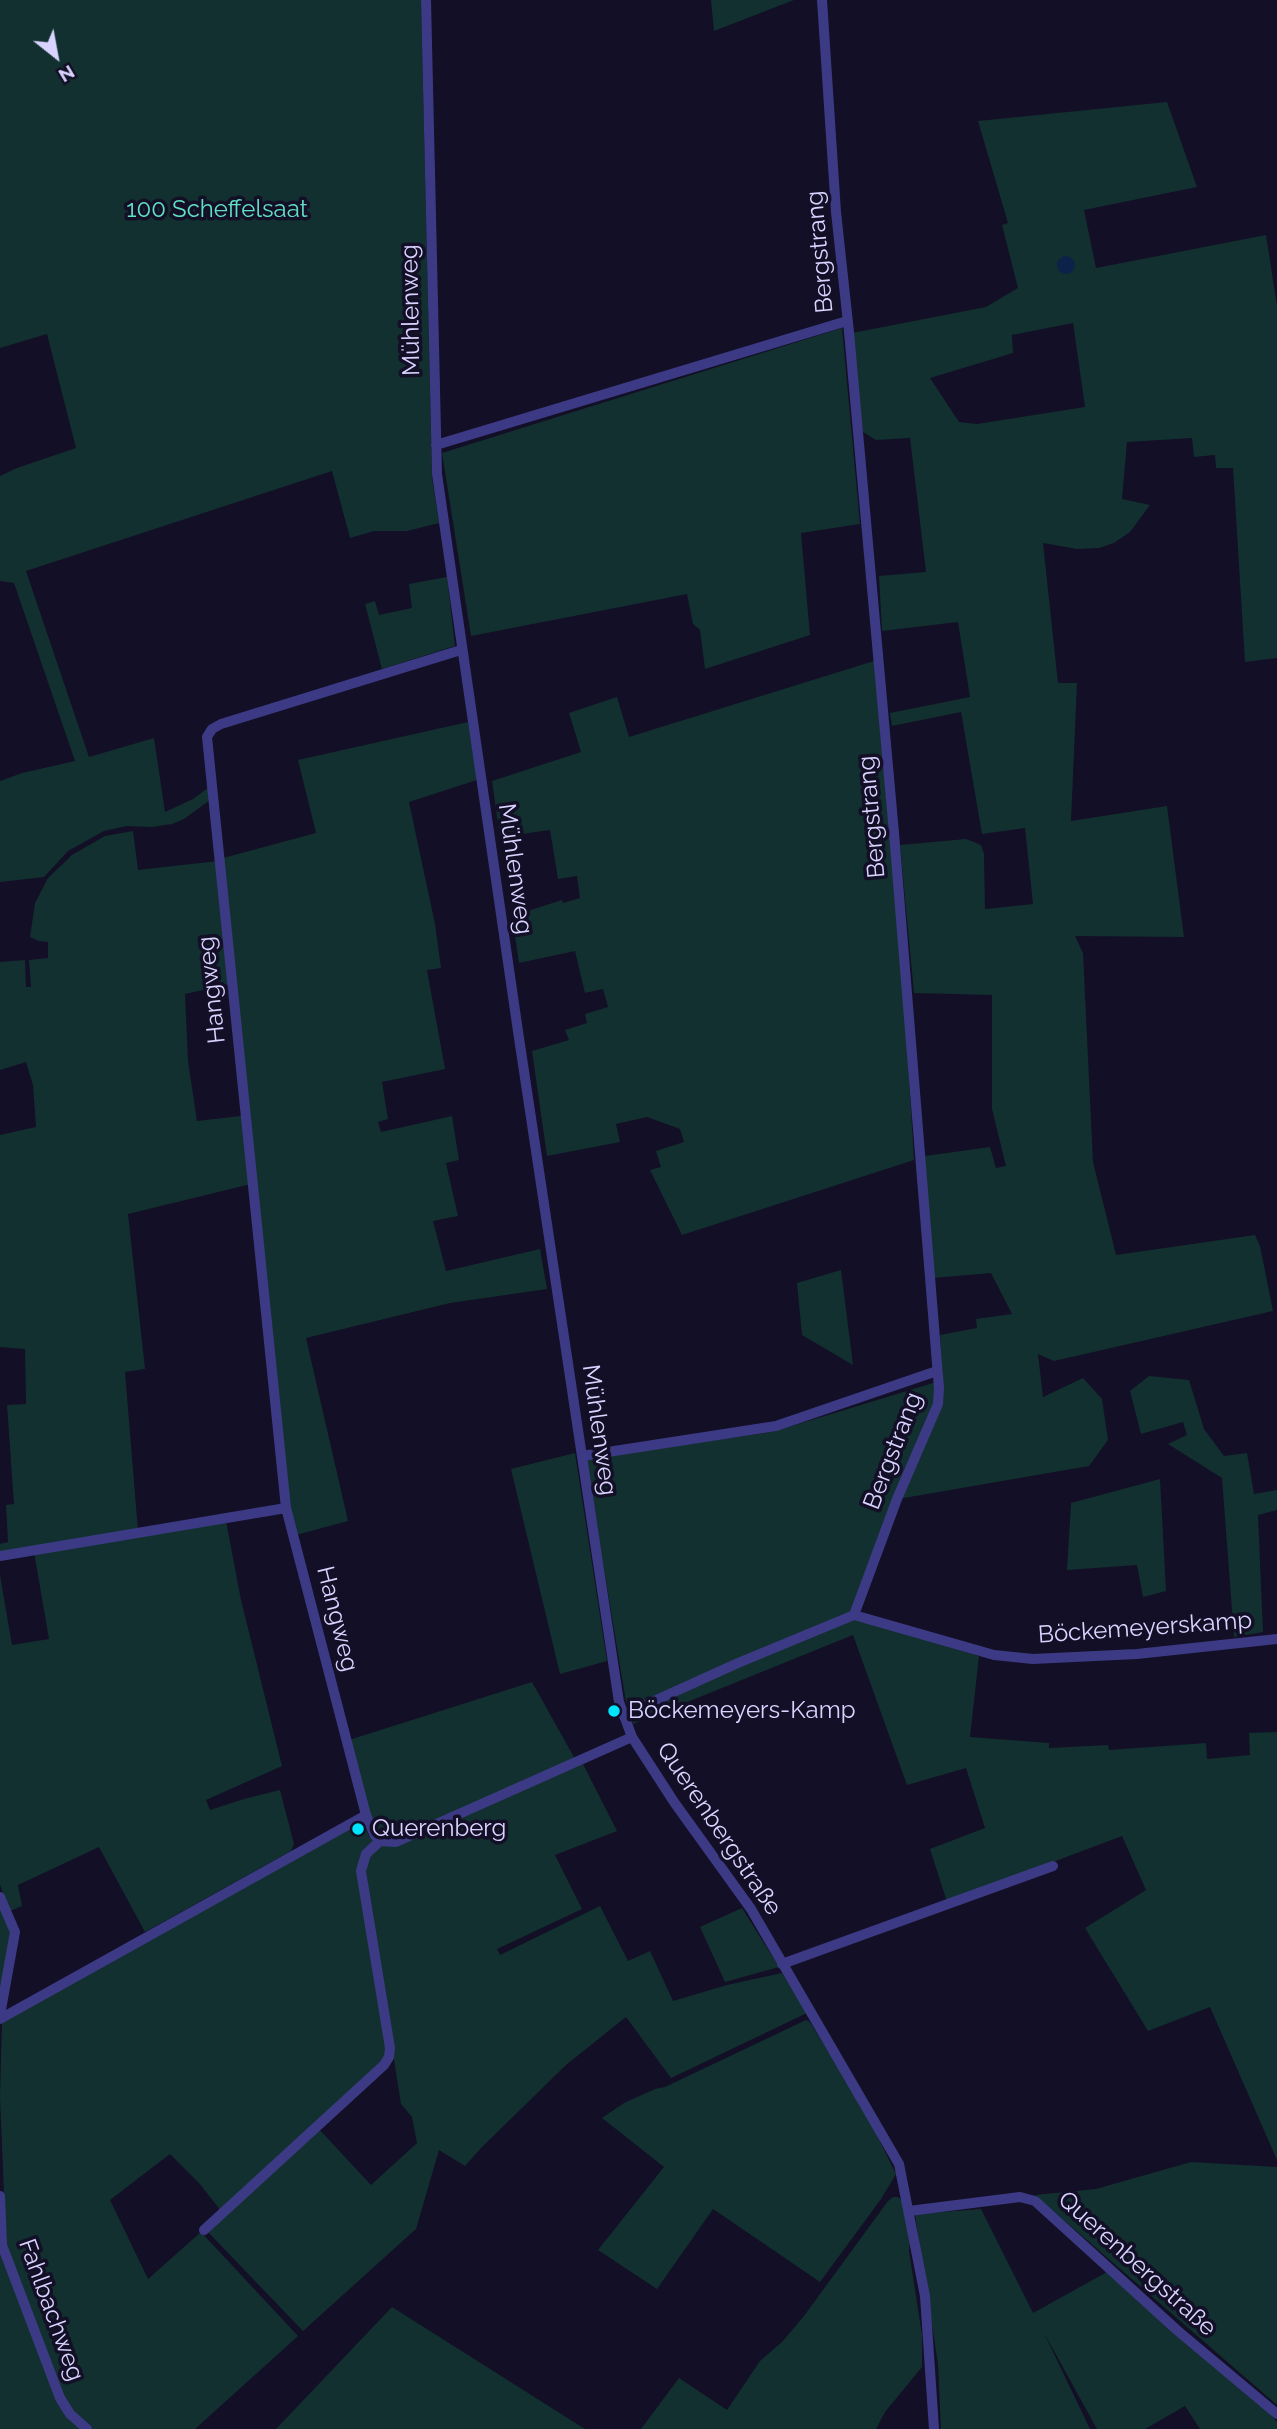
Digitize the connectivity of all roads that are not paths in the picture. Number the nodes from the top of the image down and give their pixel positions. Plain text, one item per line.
1 (426, 0) edge
2 (821, 0) edge
3 (847, 321) junction
4 (436, 445) junction
5 (461, 650) junction
6 (937, 1371) junction
7 (582, 1456) junction
8 (286, 1508) junction
9 (0, 1556) edge
10 (854, 1615) junction
11 (1277, 1639) edge
12 (623, 1715) junction
13 (632, 1737) junction
14 (366, 1815) junction
15 (380, 1841) junction
16 (1053, 1866) dead end
17 (0, 1897) edge
18 (782, 1964) junction
19 (0, 2017) edge
20 (0, 2196) edge
21 (909, 2211) junction
22 (204, 2230) dead end
23 (1277, 2414) edge
24 (86, 2429) edge
25 (934, 2429) edge

1 - 4 street, Mühlenweg
2 - 3 street, Bergstrang
3 - 4 street
3 - 6 street, Bergstrang
4 - 5 street, Mühlenweg
5 - 7 street, Mühlenweg
5 - 8 street, Hangweg
6 - 7 street
6 - 10 street, Bergstrang
7 - 12 street, Mühlenweg
8 - 9 street
8 - 14 street, Hangweg
10 - 11 street, Böckemeyerskamp
10 - 12 street
12 - 13 street, Mühlenweg
13 - 15 street, Querenbergstraße
13 - 18 street, Querenbergstraße
14 - 15 street
14 - 19 street
15 - 22 street
16 - 18 street
17 - 19 street
18 - 21 street, Querenbergstraße
20 - 24 street, Fahlbachweg
21 - 23 street, Querenbergstraße
21 - 25 street, Querenbergstraße

